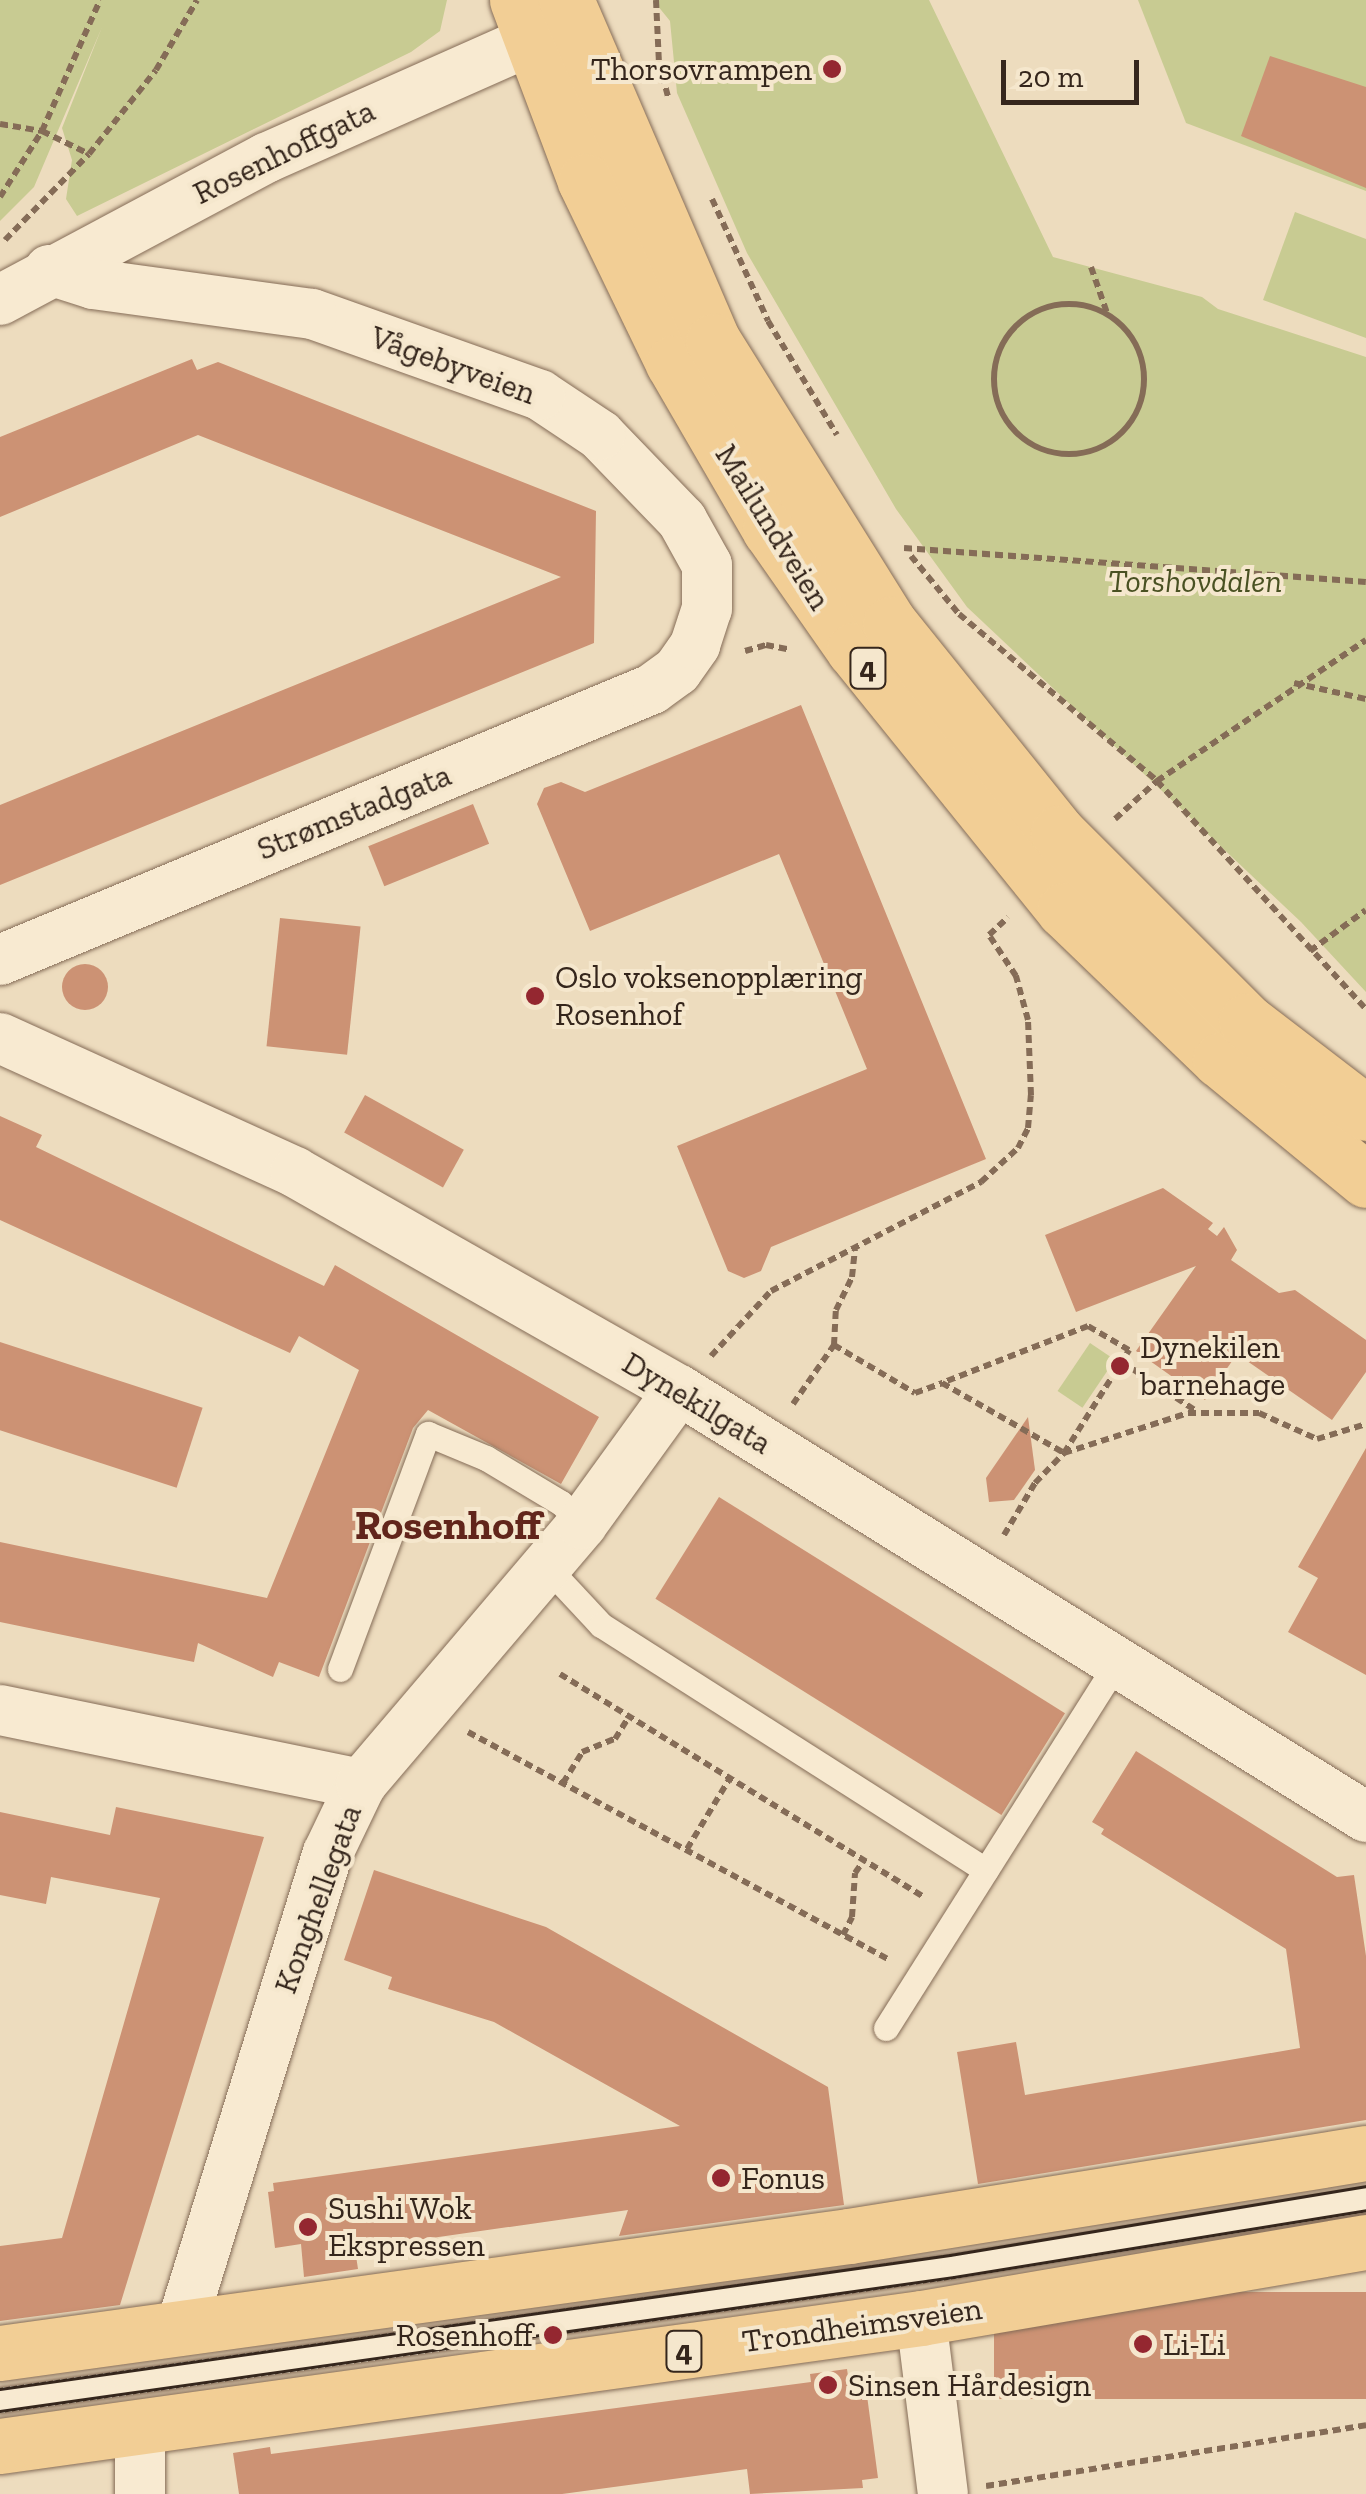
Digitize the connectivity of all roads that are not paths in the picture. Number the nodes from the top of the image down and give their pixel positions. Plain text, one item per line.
1 (548, 15) edge
2 (50, 270) junction
3 (0, 300) edge
4 (715, 650) joint
5 (0, 960) edge
6 (0, 1038) edge
7 (1366, 1113) edge
8 (1366, 1180) edge
9 (679, 1390) junction
10 (582, 1524) junction
11 (546, 1566) junction
12 (1116, 1664) junction
13 (340, 1669) dead end
14 (0, 1710) edge
15 (361, 1784) junction
16 (1366, 1816) edge
17 (986, 1870) junction
18 (886, 2028) dead end
19 (1366, 2152) edge
20 (1366, 2199) edge
21 (1366, 2242) edge
22 (921, 2318) junction
23 (180, 2328) junction
24 (0, 2353) edge
25 (0, 2400) edge
26 (140, 2427) junction
27 (0, 2446) edge
28 (964, 2490) edge
29 (140, 2494) edge

1 - 2 street, Rosenhoffgata
1 - 7 main road, Mailundveien / 4
1 - 8 main road, Mailundveien / 4
2 - 3 street, Rosenhoffgata
2 - 4 street, Vågebyveien
4 - 5 street, Strømstadgata
6 - 9 street, Dynekilgata
9 - 10 street, Konghellegata
9 - 12 street, Dynekilgata
10 - 11 street, Konghellegata
10 - 13 lane
11 - 15 street, Konghellegata
11 - 17 lane
12 - 16 street, Dynekilgata
12 - 17 lane
14 - 15 street
15 - 23 street, Konghellegata
17 - 18 lane
19 - 23 main road
20 - 25 lane
21 - 22 main road, Trondheimsveien / 4
22 - 26 main road, Trondheimsveien / 4
22 - 28 street
23 - 24 main road
26 - 27 main road, Trondheimsveien / 4
26 - 29 street

